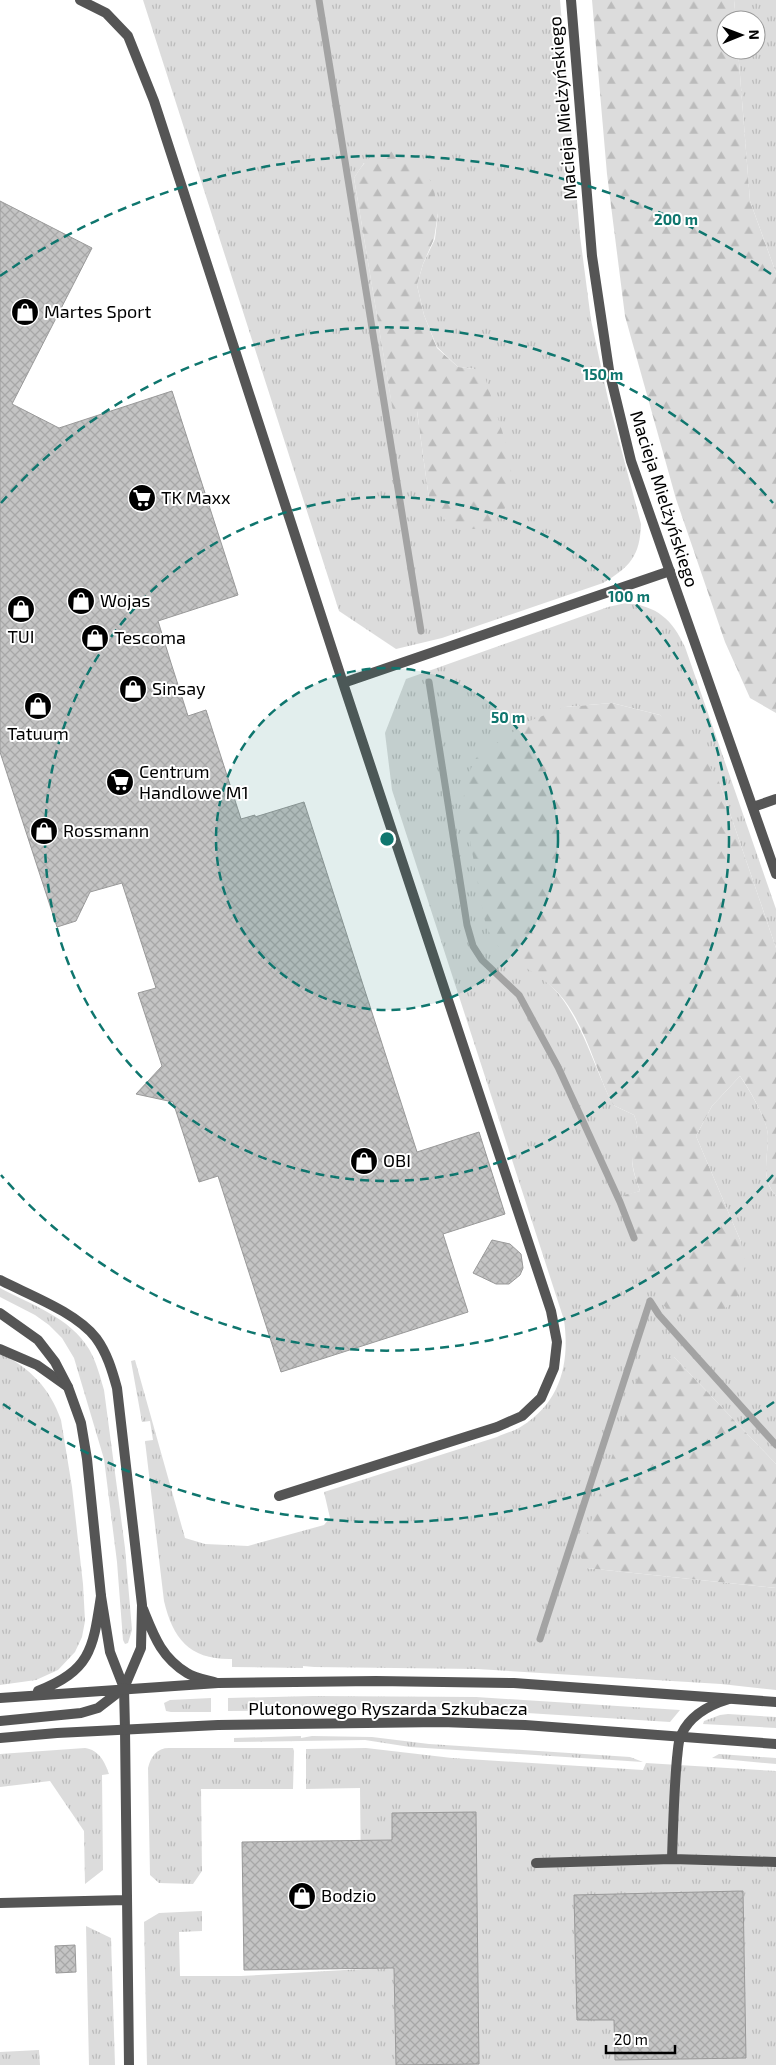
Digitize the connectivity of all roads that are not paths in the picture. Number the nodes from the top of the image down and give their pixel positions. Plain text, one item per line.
1 (80, 0) edge
2 (571, 0) edge
3 (670, 571) junction
4 (343, 683) junction
5 (776, 799) edge
6 (752, 807) junction
7 (776, 874) edge
8 (0, 1280) edge
9 (0, 1313) edge
10 (0, 1349) edge
11 (68, 1387) junction
12 (279, 1496) dead end
13 (101, 1596) junction
14 (142, 1606) junction
15 (218, 1683) junction
16 (124, 1688) junction
17 (29, 1695) junction
18 (0, 1698) edge
19 (729, 1699) junction
20 (776, 1702) edge
21 (0, 1721) edge
22 (125, 1729) junction
23 (680, 1736) junction
24 (0, 1738) edge
25 (776, 1744) edge
26 (672, 1859) junction
27 (776, 1862) edge
28 (536, 1863) dead end
29 (127, 1900) junction
30 (0, 1903) edge
31 (129, 2065) edge

1 - 4 street
2 - 3 street, Macieja Mielżyńskiego
3 - 4 street
3 - 6 street, Macieja Mielżyńskiego
4 - 12 street
5 - 6 street
6 - 7 street, Macieja Mielżyńskiego
8 - 14 street
9 - 11 street
10 - 11 street
11 - 13 street
13 - 16 street
13 - 17 street
14 - 15 street
14 - 16 street
15 - 16 street, Plutonowego Ryszarda Szkubacza
15 - 19 street, Plutonowego Ryszarda Szkubacza
16 - 17 street, Plutonowego Ryszarda Szkubacza
16 - 21 street
16 - 22 street
17 - 18 street, Plutonowego Ryszarda Szkubacza
19 - 20 street, Plutonowego Ryszarda Szkubacza
19 - 23 street
22 - 23 street, Plutonowego Ryszarda Szkubacza
22 - 24 street, Plutonowego Ryszarda Szkubacza
22 - 29 street
23 - 25 street, Plutonowego Ryszarda Szkubacza
23 - 26 street
26 - 27 street
26 - 28 street
29 - 30 street
29 - 31 street

